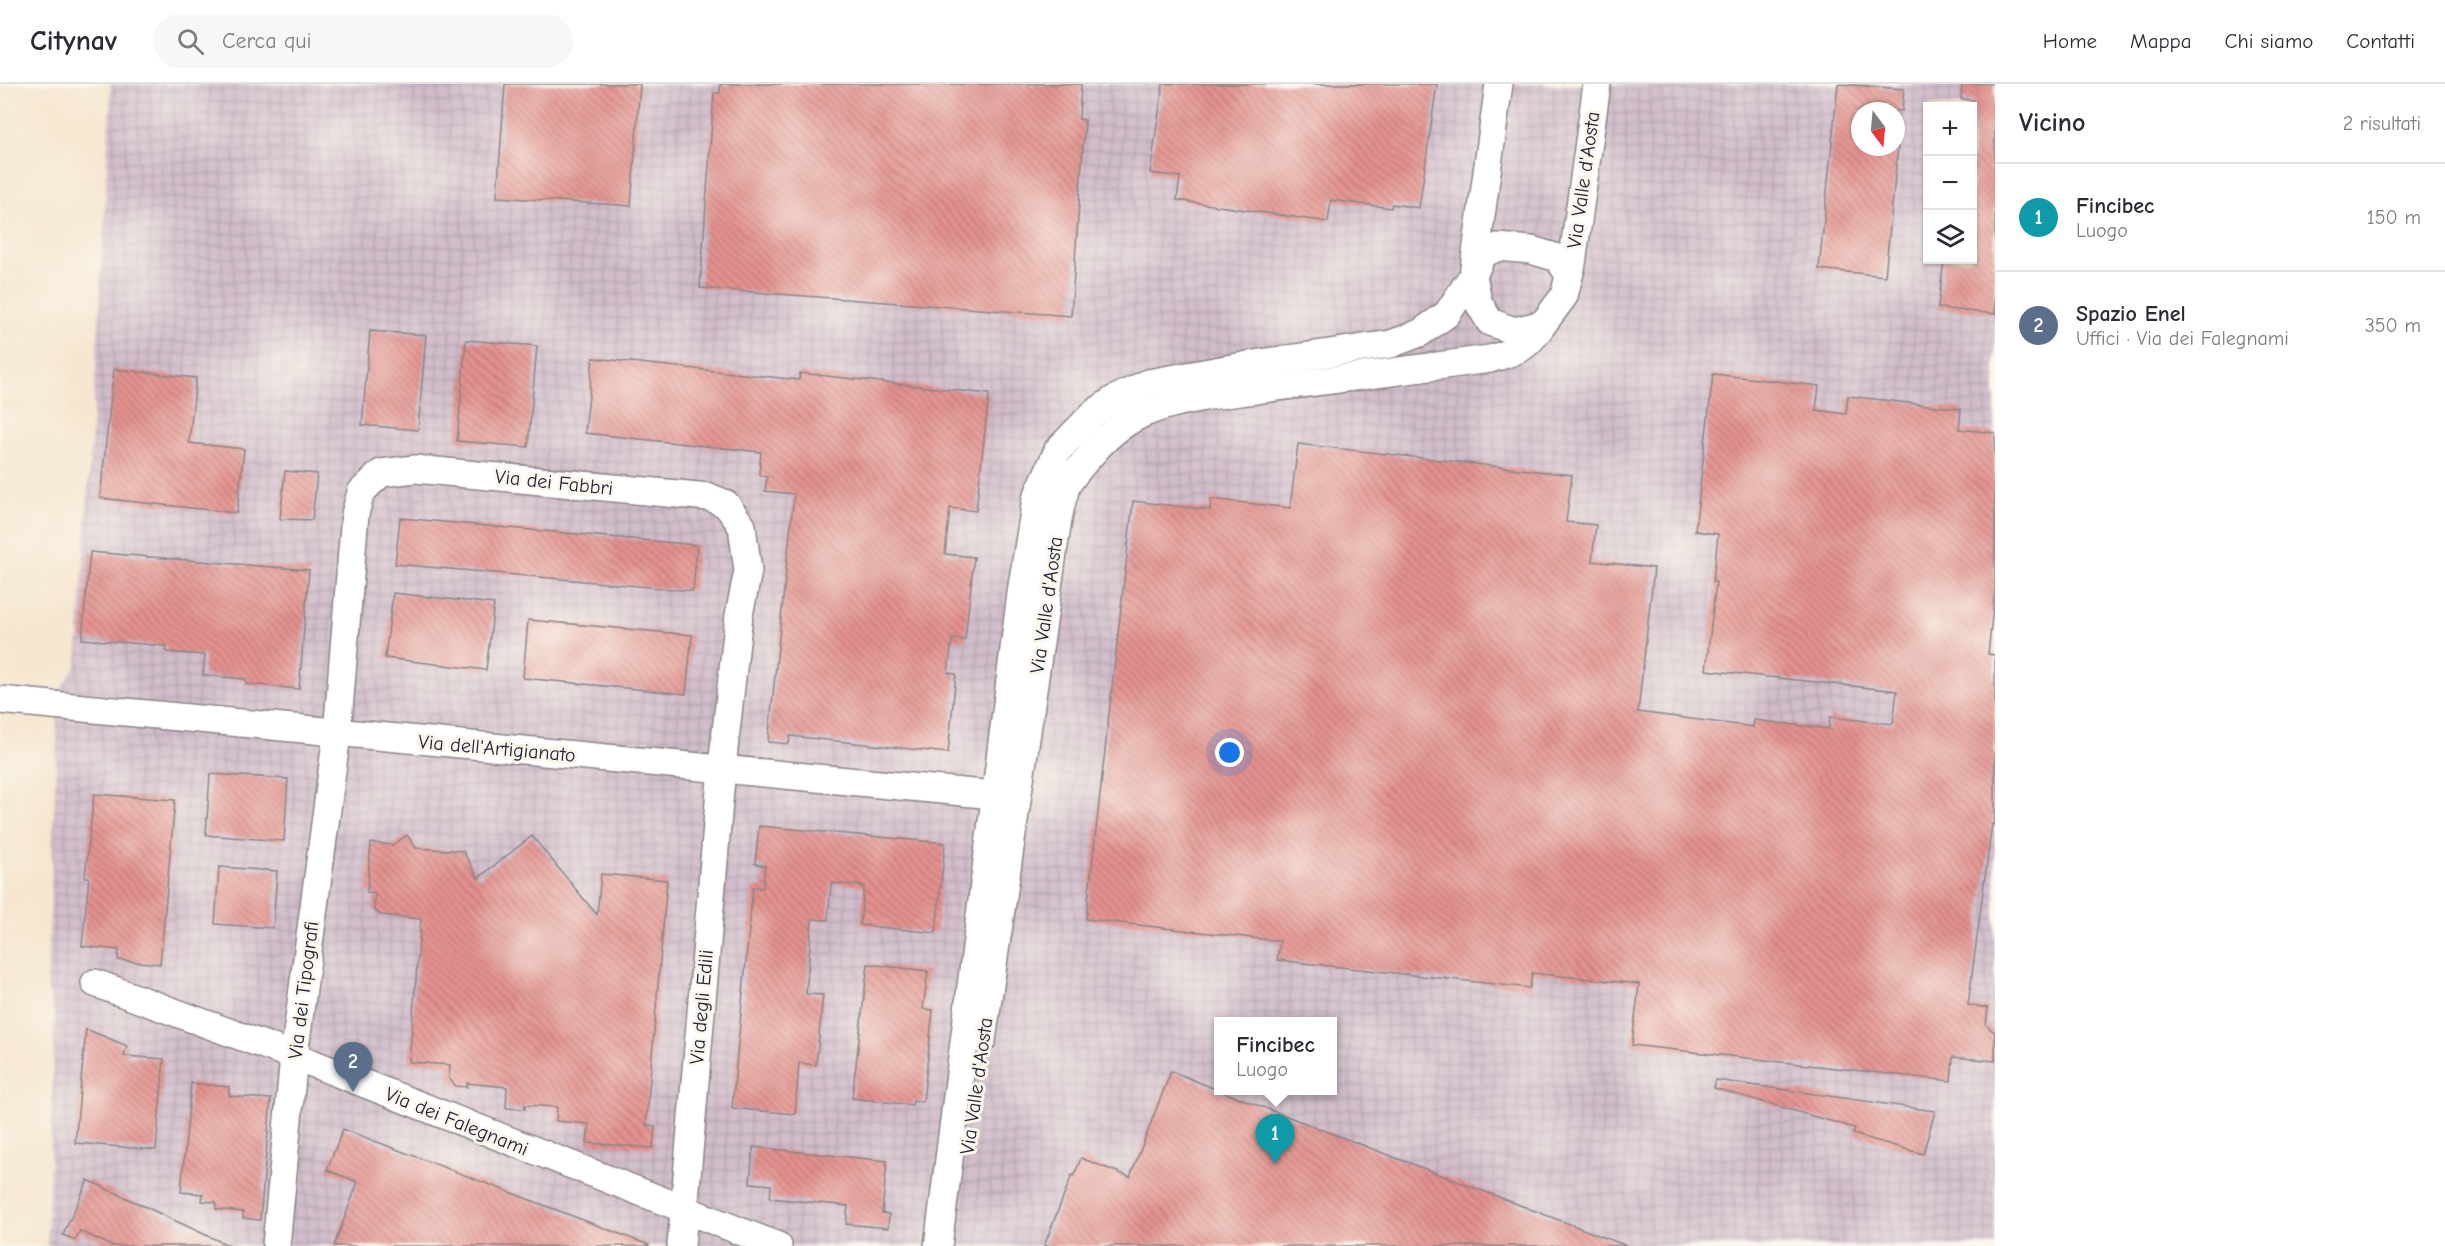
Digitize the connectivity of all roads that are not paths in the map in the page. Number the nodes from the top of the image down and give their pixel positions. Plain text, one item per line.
1 (1499, 84) edge
2 (1597, 84) edge
3 (1473, 274) junction
4 (1569, 275) junction
5 (1543, 324) junction
6 (0, 700) edge
7 (337, 734) junction
8 (722, 767) junction
9 (994, 795) junction
10 (95, 983) dead end
11 (294, 1056) junction
12 (684, 1210) junction
13 (276, 1246) edge
14 (681, 1246) edge
15 (778, 1246) edge
16 (938, 1246) edge
17 (953, 1246) edge

1 - 3 street, Via Valle d'Aosta
2 - 4 street, Via Valle d'Aosta
3 - 4 street, Via Valle d'Aosta
3 - 5 street, Via Valle d'Aosta
3 - 9 street, Via Valle d'Aosta
4 - 5 street, Via Valle d'Aosta
5 - 17 street, Via Valle d'Aosta
6 - 7 street, Via dell'Artigianato
7 - 8 street, Via dell'Artigianato
7 - 8 street, Via dei Fabbri
7 - 11 street, Via dei Tipografi
8 - 9 street, Via dell'Artigianato
8 - 12 street, Via degli Edili
9 - 16 street, Via Valle d'Aosta
10 - 11 street, Via dei Falegnami
11 - 12 street, Via dei Falegnami
11 - 13 street, Via dei Tipografi
12 - 14 street, Via degli Edili
12 - 15 street

